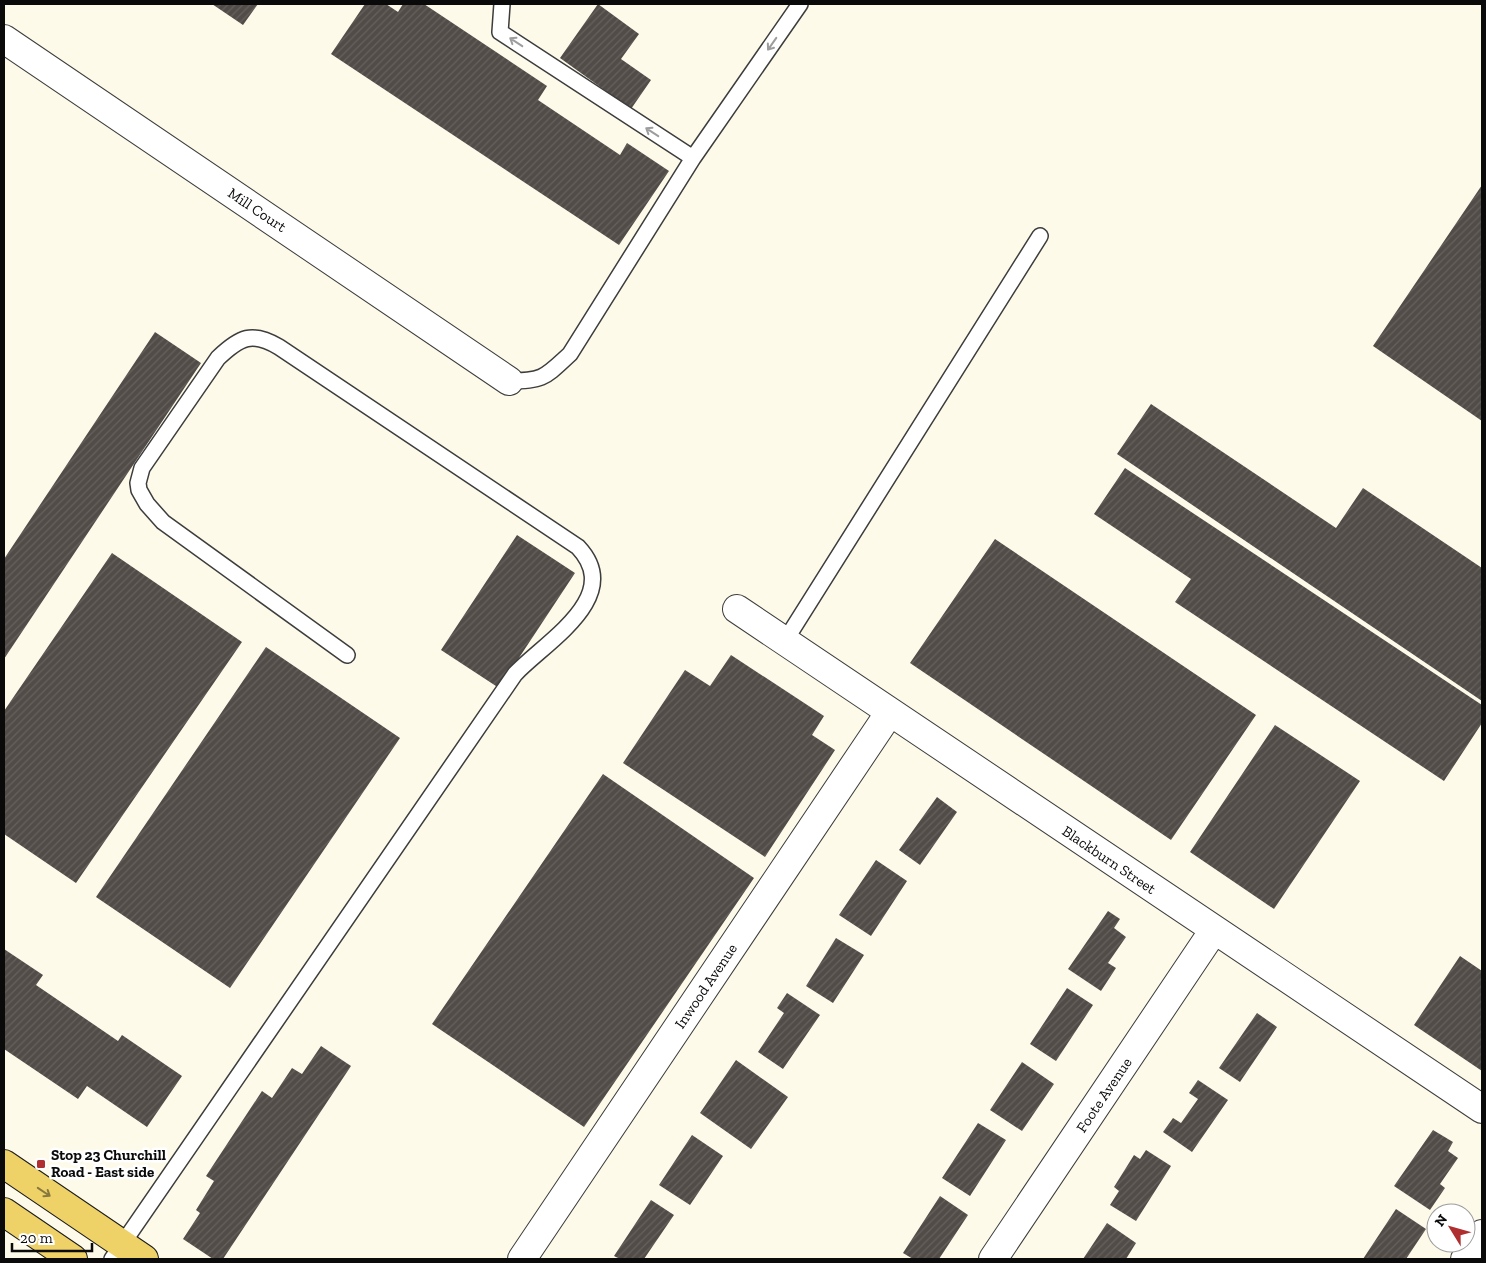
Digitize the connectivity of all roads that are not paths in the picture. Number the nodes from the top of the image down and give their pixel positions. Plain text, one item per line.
1 (502, 4) edge
2 (800, 4) edge
3 (4, 39) edge
4 (693, 158) junction
5 (1040, 236) dead end
6 (509, 381) joint
7 (737, 609) dead end
8 (785, 641) junction
9 (347, 655) dead end
10 (890, 712) junction
11 (1214, 930) junction
12 (1482, 1109) edge
13 (4, 1164) edge
14 (4, 1212) edge
15 (1482, 1234) edge
16 (117, 1252) edge
17 (73, 1259) edge
18 (144, 1259) edge
19 (522, 1259) edge
20 (993, 1259) edge
21 (1465, 1259) edge

4 -> 1 lane
2 -> 4 lane
3 - 6 street, Mill Court
4 - 6 lane
5 - 8 lane
7 - 8 street, Blackburn Street
8 - 10 street, Blackburn Street
9 - 16 lane
10 - 11 street, Blackburn Street
10 - 19 street, Inwood Avenue
11 - 12 street, Blackburn Street
11 - 20 street, Foote Avenue
13 -> 16 main road
14 - 17 main road
15 - 21 street
16 - 18 main road

